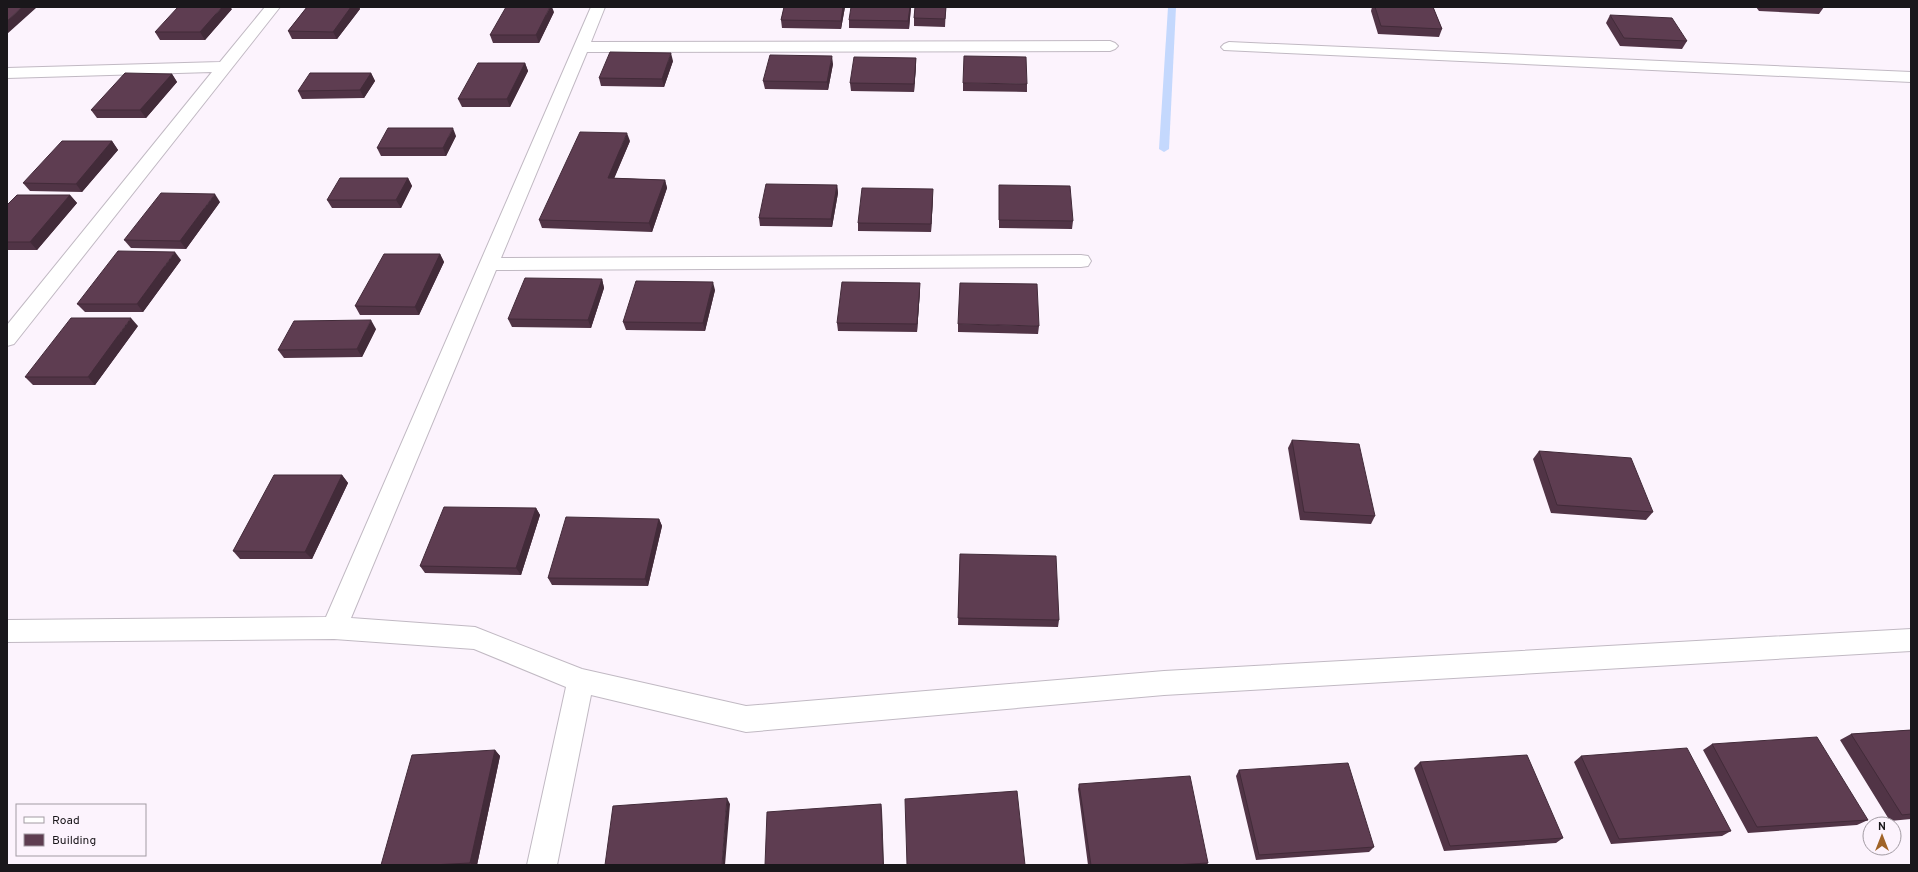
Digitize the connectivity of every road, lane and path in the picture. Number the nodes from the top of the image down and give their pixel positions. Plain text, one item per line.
1 (273, 7) edge
2 (598, 7) edge
3 (1110, 46) dead end
4 (581, 47) junction
5 (1229, 47) dead end
6 (224, 67) junction
7 (7, 73) edge
8 (1911, 78) edge
9 (1082, 261) dead end
10 (489, 264) junction
11 (7, 339) edge
12 (334, 628) junction
13 (7, 631) edge
14 (1911, 640) edge
15 (581, 681) junction
16 (542, 865) edge

1 - 6 street
2 - 4 street
3 - 4 street
4 - 10 street
5 - 8 street
6 - 7 street
6 - 11 street
9 - 10 street
10 - 12 street
12 - 13 street
12 - 15 street
14 - 15 street
15 - 16 street

